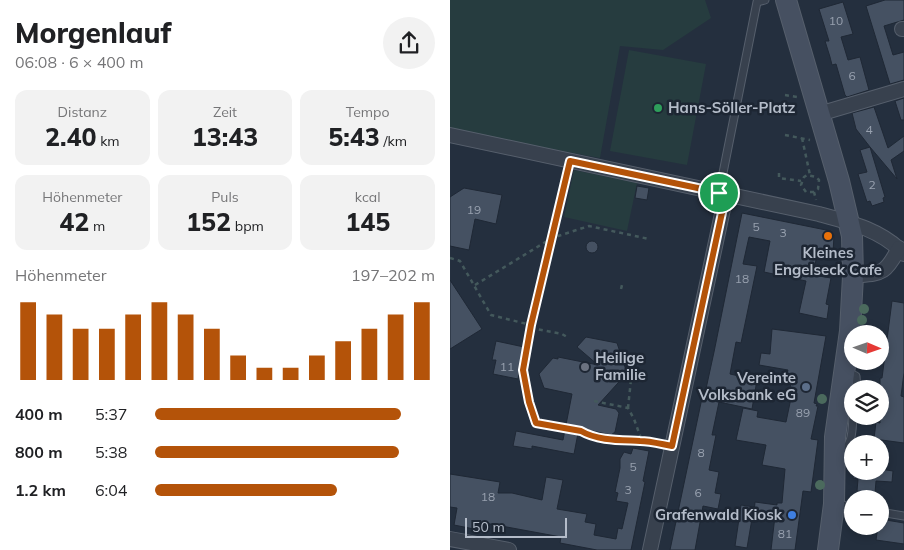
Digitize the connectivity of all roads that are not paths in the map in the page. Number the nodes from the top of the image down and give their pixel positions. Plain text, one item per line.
1 (765, 0) edge
2 (786, 0) edge
3 (904, 89) edge
4 (819, 114) junction
5 (450, 135) edge
6 (722, 194) junction
7 (850, 223) junction
8 (901, 251) edge
9 (853, 276) junction
10 (850, 325) edge
11 (844, 370) joint
12 (856, 380) edge
13 (852, 425) edge
14 (834, 457) junction
15 (843, 506) edge
16 (889, 514) edge
17 (904, 516) edge
18 (450, 539) edge
19 (509, 550) edge
20 (650, 550) edge
21 (828, 550) edge

1 - 6 lane
2 - 4 street
3 - 4 street
4 - 7 street
5 - 6 street
6 - 7 street
6 - 20 street
7 - 8 street
7 - 9 street
8 - 9 street
9 - 10 street
11 - 12 lane
11 - 14 street
13 - 14 lane
14 - 15 street
15 - 21 street
16 - 17 lane
18 - 19 street

